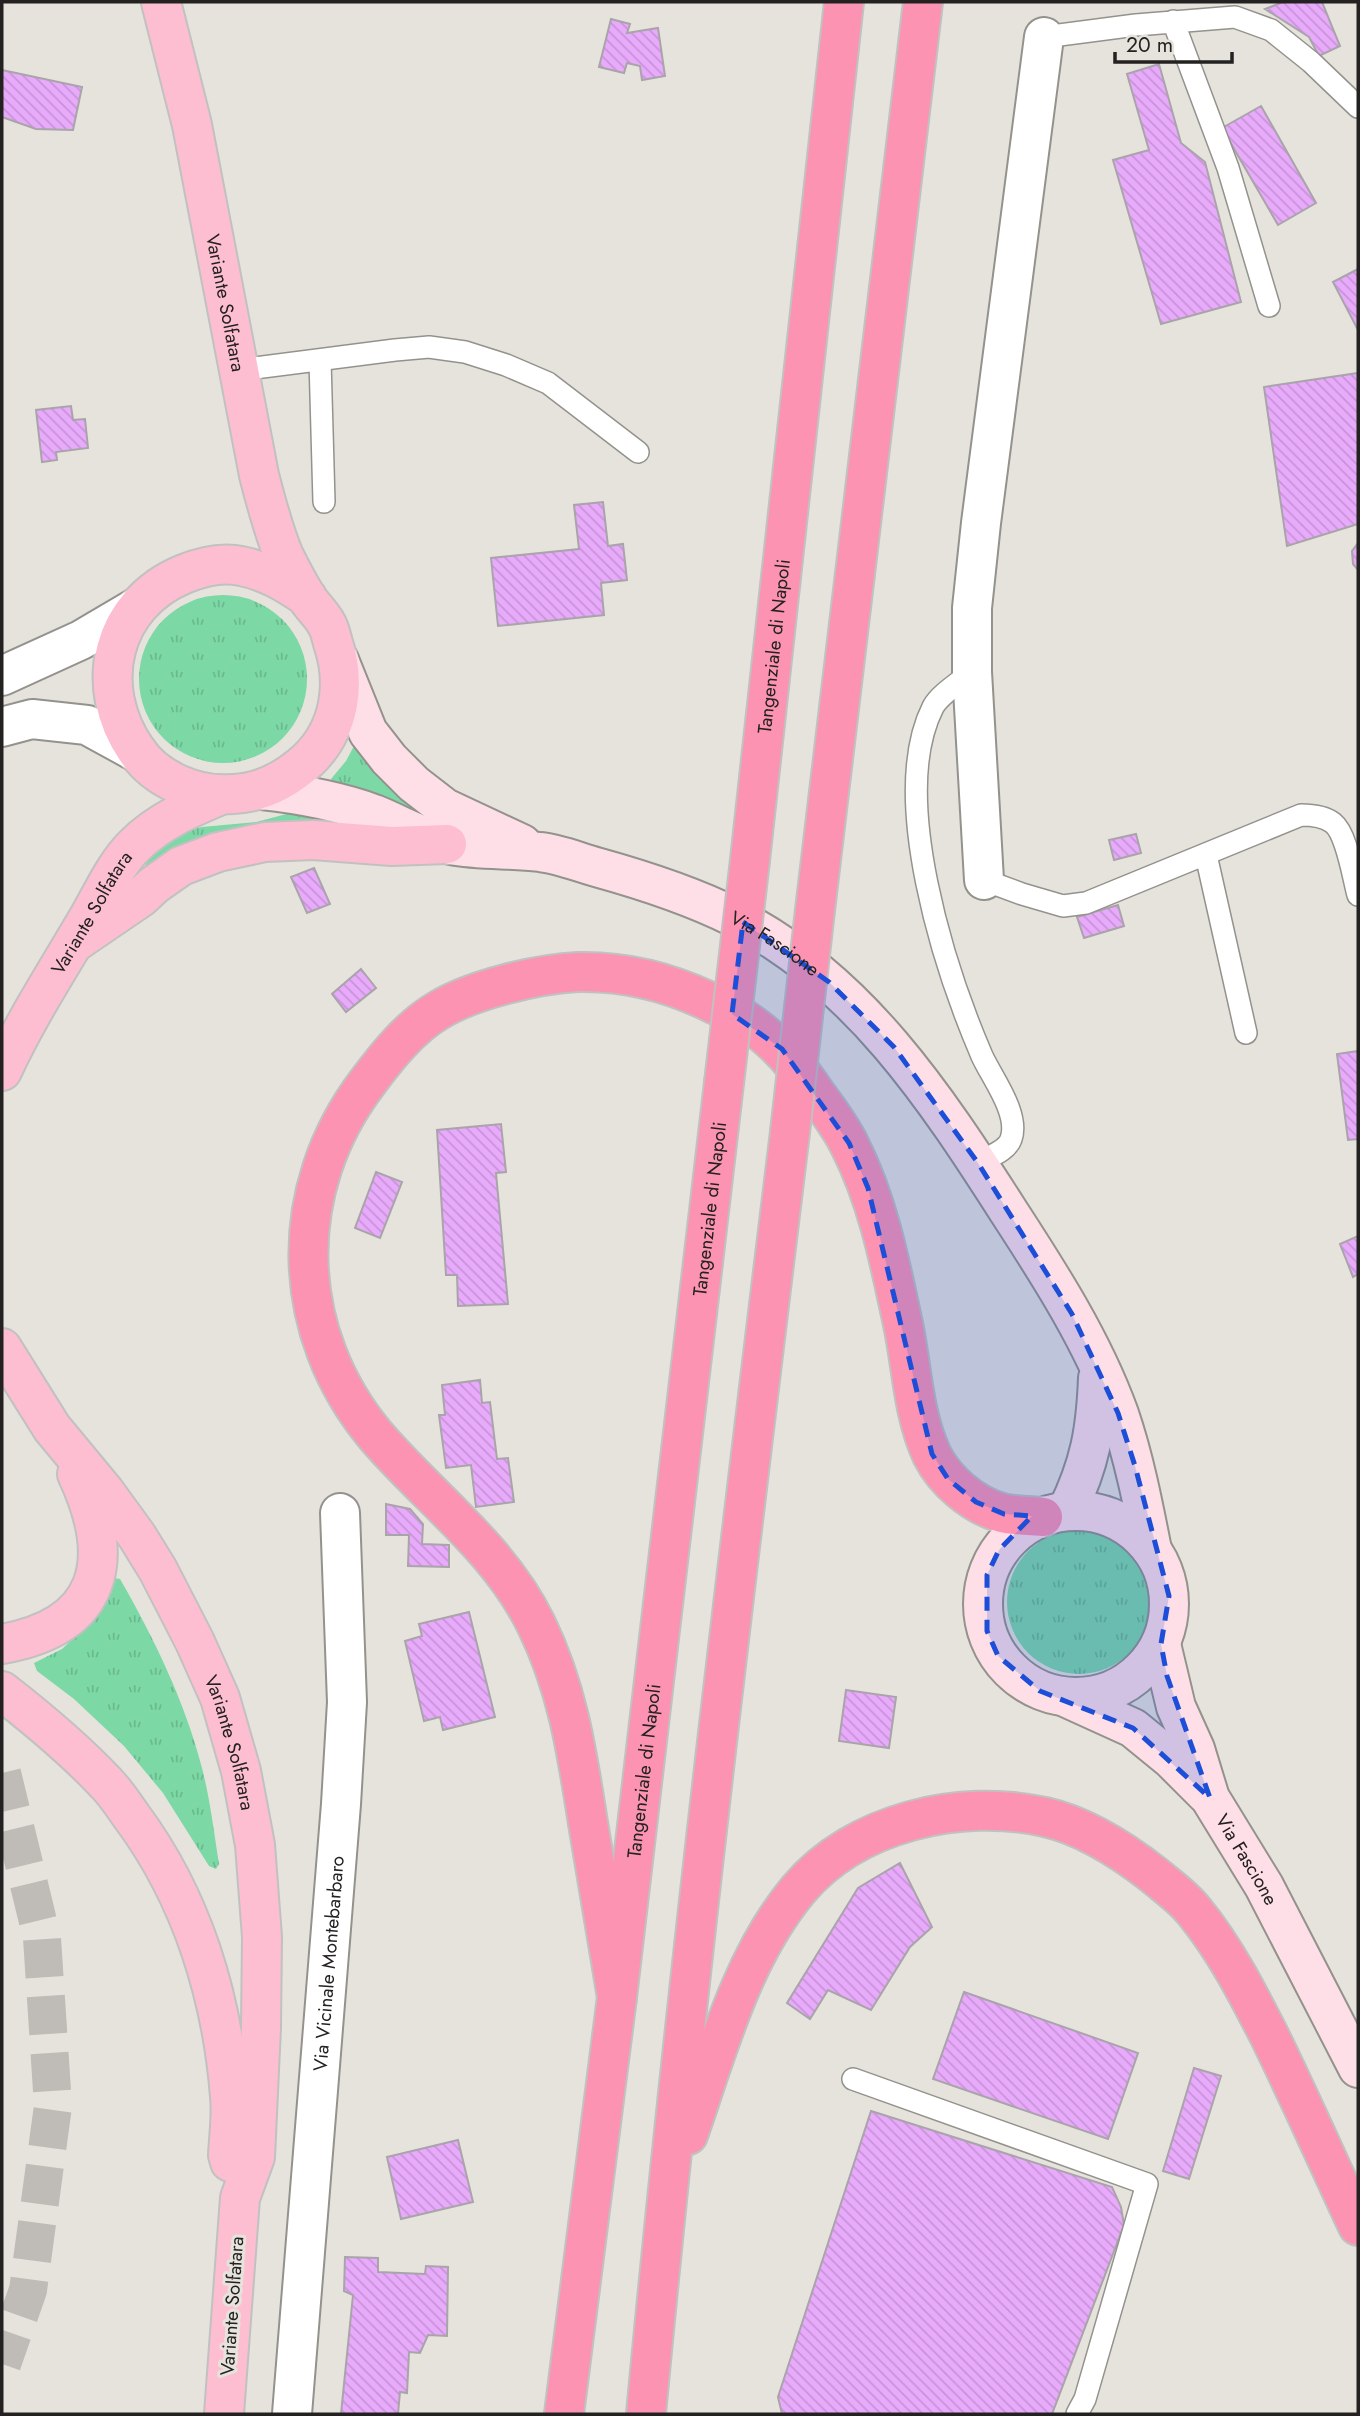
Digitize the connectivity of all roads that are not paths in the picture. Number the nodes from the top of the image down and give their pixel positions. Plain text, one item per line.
1 (161, 2) edge
2 (844, 2) edge
3 (923, 2) edge
4 (1173, 22) junction
5 (1044, 37) joint
6 (1358, 107) edge
7 (1269, 306) dead end
8 (320, 360) junction
9 (239, 370) junction
10 (638, 452) dead end
11 (324, 502) dead end
12 (307, 597) junction
13 (137, 607) junction
14 (339, 660) junction
15 (972, 672) junction
16 (2, 676) edge
17 (2, 727) edge
18 (138, 753) junction
19 (262, 790) junction
20 (221, 795) junction
21 (447, 844) junction
22 (540, 852) junction
23 (1206, 855) junction
24 (984, 880) joint
25 (1358, 895) edge
26 (74, 943) junction
27 (1245, 1033) dead end
28 (2, 1071) edge
29 (978, 1163) junction
30 (2, 1348) edge
31 (1099, 1368) junction
32 (52, 1428) junction
33 (340, 1513) dead end
34 (1055, 1514) junction
35 (1153, 1550) junction
36 (2, 1644) edge
37 (1161, 1644) junction
38 (2, 1692) edge
39 (1067, 1698) junction
40 (1210, 1798) junction
41 (617, 1997) junction
42 (1358, 2068) edge
43 (853, 2079) dead end
44 (666, 2196) junction
45 (240, 2198) junction
46 (1358, 2226) edge
47 (224, 2414) edge
48 (292, 2414) edge
49 (564, 2414) edge
50 (646, 2414) edge
51 (1077, 2414) edge

1 - 9 main road, Variante Solfatara
2 - 41 highway, Tangenziale di Napoli, bridge
3 - 44 highway, bridge
4 - 5 lane
4 - 6 lane
4 - 7 lane
5 - 15 street
8 - 9 lane
8 - 10 lane
8 - 11 lane
9 - 12 main road, Variante Solfatara
12 - 13 main road, Variante Solfatara
12 - 14 main road, Variante Solfatara
13 - 16 street
13 - 18 main road, Variante Solfatara
14 - 19 main road, Variante Solfatara
14 - 22 main road
15 - 24 street
15 - 29 lane
17 - 18 street
18 - 20 main road, Variante Solfatara
19 - 20 main road, Variante Solfatara
19 - 21 main road, Via Fascione
20 - 26 main road, Variante Solfatara
21 - 22 main road, Via Fascione
21 - 26 main road
22 - 29 main road, Via Fascione
23 - 24 lane
23 - 25 lane
23 - 27 lane
26 - 28 main road, Variante Solfatara
29 - 31 main road, Via Fascione
30 - 32 main road, Variante Solfatara
31 - 34 main road, Via Fascione
31 - 35 main road, Via Fascione
32 - 36 main road
32 - 45 main road, Variante Solfatara
33 - 48 street, Via Vicinale Montebarbaro
34 - 35 main road
34 - 39 main road
34 - 41 highway
35 - 37 main road
37 - 39 main road
37 - 40 main road, Via Fascione
38 - 45 main road, Variante Solfatara
39 - 40 main road
40 - 42 main road, Via Fascione
41 - 49 highway, Tangenziale di Napoli
43 - 51 lane
44 - 46 highway
44 - 50 highway
45 - 47 main road, Variante Solfatara

